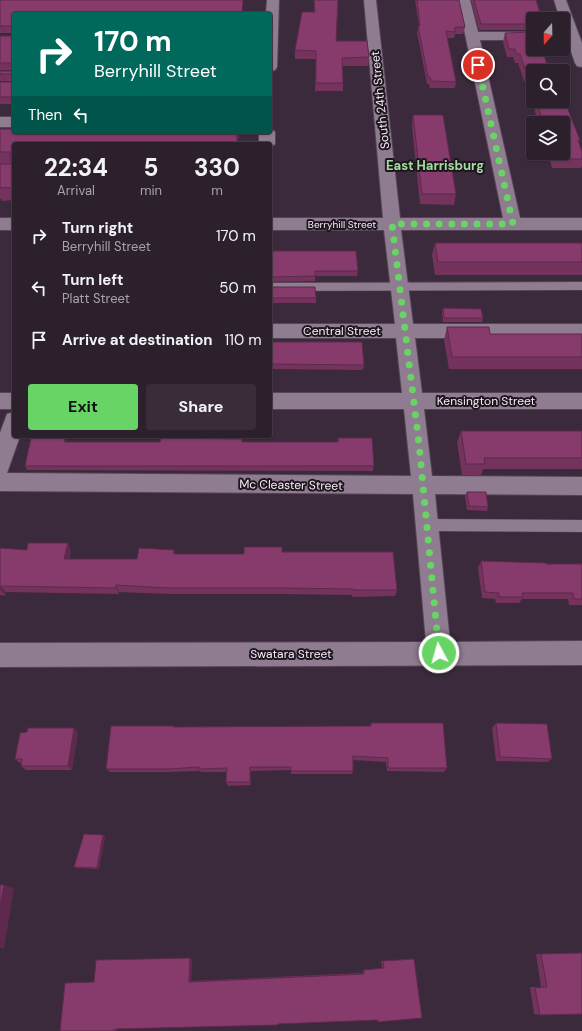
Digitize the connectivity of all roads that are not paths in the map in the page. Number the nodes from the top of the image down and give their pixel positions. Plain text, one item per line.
1 (273, 0) edge
2 (370, 0) edge
3 (464, 0) edge
4 (272, 18) edge
5 (472, 36) junction
6 (526, 36) edge
7 (570, 41) edge
8 (582, 63) edge
9 (0, 122) edge
10 (12, 122) edge
11 (0, 224) edge
12 (12, 224) edge
13 (272, 224) edge
14 (392, 224) junction
15 (513, 224) junction
16 (582, 224) edge
17 (399, 286) junction
18 (582, 286) edge
19 (272, 287) edge
20 (272, 331) edge
21 (404, 331) junction
22 (582, 331) edge
23 (0, 401) edge
24 (12, 401) edge
25 (272, 401) edge
26 (414, 401) junction
27 (582, 402) edge
28 (12, 427) edge
29 (0, 467) edge
30 (0, 482) edge
31 (423, 486) junction
32 (582, 486) edge
33 (426, 526) junction
34 (582, 526) edge
35 (439, 653) junction
36 (582, 653) edge
37 (0, 655) edge

1 - 4 street
2 - 14 street, South 24th Street
3 - 5 street
5 - 6 street
5 - 15 street
7 - 8 street
9 - 10 street
11 - 12 street
13 - 14 street, Berryhill Street
14 - 15 street, Berryhill Street
14 - 17 street, South 24th Street
15 - 16 street, Berryhill Street
17 - 18 lane
17 - 19 lane
17 - 21 street, South 24th Street
20 - 21 street, Central Street
21 - 22 street, Central Street
21 - 26 street, South 24th Street
23 - 24 street
25 - 26 street, Kensington Street
26 - 27 street, Kensington Street
26 - 31 street, South 24th Street
28 - 29 street
30 - 31 street, Mc Cleaster Street
31 - 32 street, Mc Cleaster Street
31 - 33 street, South 24th Street
33 - 34 lane
33 - 35 street, South 24th Street
35 - 36 street, Swatara Street
35 - 37 street, Swatara Street

